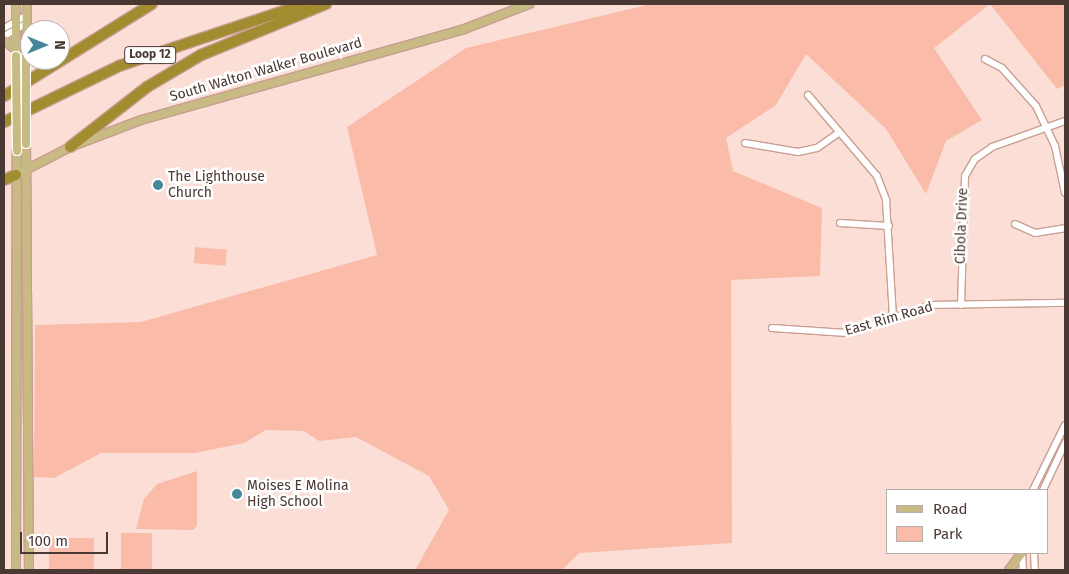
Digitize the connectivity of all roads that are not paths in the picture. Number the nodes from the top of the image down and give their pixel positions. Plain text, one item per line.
1 (16, 4) edge
2 (27, 4) edge
3 (152, 4) edge
4 (304, 4) edge
5 (326, 4) edge
6 (529, 4) edge
7 (26, 20) edge
8 (20, 23) edge
9 (16, 25) junction
10 (4, 28) edge
11 (4, 36) edge
12 (4, 40) edge
13 (16, 54) junction
14 (985, 59) dead end
15 (26, 70) edge
16 (808, 95) dead end
17 (4, 96) edge
18 (1065, 120) edge
19 (4, 122) edge
20 (1048, 128) junction
21 (837, 134) junction
22 (745, 143) dead end
23 (70, 147) junction
24 (26, 168) junction
25 (16, 175) junction
26 (4, 180) edge
27 (1065, 193) edge
28 (840, 223) dead end
29 (1015, 224) dead end
30 (889, 226) junction
31 (1065, 228) edge
32 (13, 257) junction
33 (26, 258) junction
34 (1065, 303) edge
35 (961, 305) junction
36 (893, 318) junction
37 (14, 324) junction
38 (25, 324) junction
39 (772, 328) dead end
40 (1065, 425) edge
41 (1065, 443) edge
42 (1033, 489) edge
43 (1043, 489) edge
44 (15, 501) junction
45 (26, 501) junction
46 (1021, 554) edge
47 (1022, 554) edge
48 (1034, 554) edge
49 (16, 570) edge
50 (29, 570) edge
51 (1010, 570) edge
52 (1023, 570) edge
53 (1035, 570) edge

1 - 9 main road
2 - 7 main road
3 - 17 highway, Loop 12
4 - 19 highway, Loop 12
5 - 23 highway
6 - 23 main road, South Walton Walker Boulevard
8 - 9 street
9 - 10 street
9 - 11 street
9 - 13 main road
12 - 13 main road
13 - 25 main road, bridge
14 - 20 street
15 - 24 main road, bridge
16 - 21 street
18 - 20 street, Cibola Drive
20 - 27 street
20 - 35 street, Cibola Drive
21 - 22 street
21 - 30 street
23 - 24 main road, South Walton Walker Boulevard
24 - 25 main road, South Walton Walker Boulevard
24 - 33 main road
25 - 26 highway
25 - 32 main road
28 - 30 street
29 - 31 street
30 - 36 street
32 - 33 main road
32 - 37 main road
33 - 38 main road
34 - 35 street, East Rim Road
35 - 36 street, East Rim Road
36 - 39 street, East Rim Road
37 - 38 main road
37 - 44 main road
38 - 45 main road
40 - 42 street
41 - 43 street
44 - 45 main road
44 - 49 main road
45 - 50 main road
46 - 51 main road
47 - 52 street
48 - 53 street

